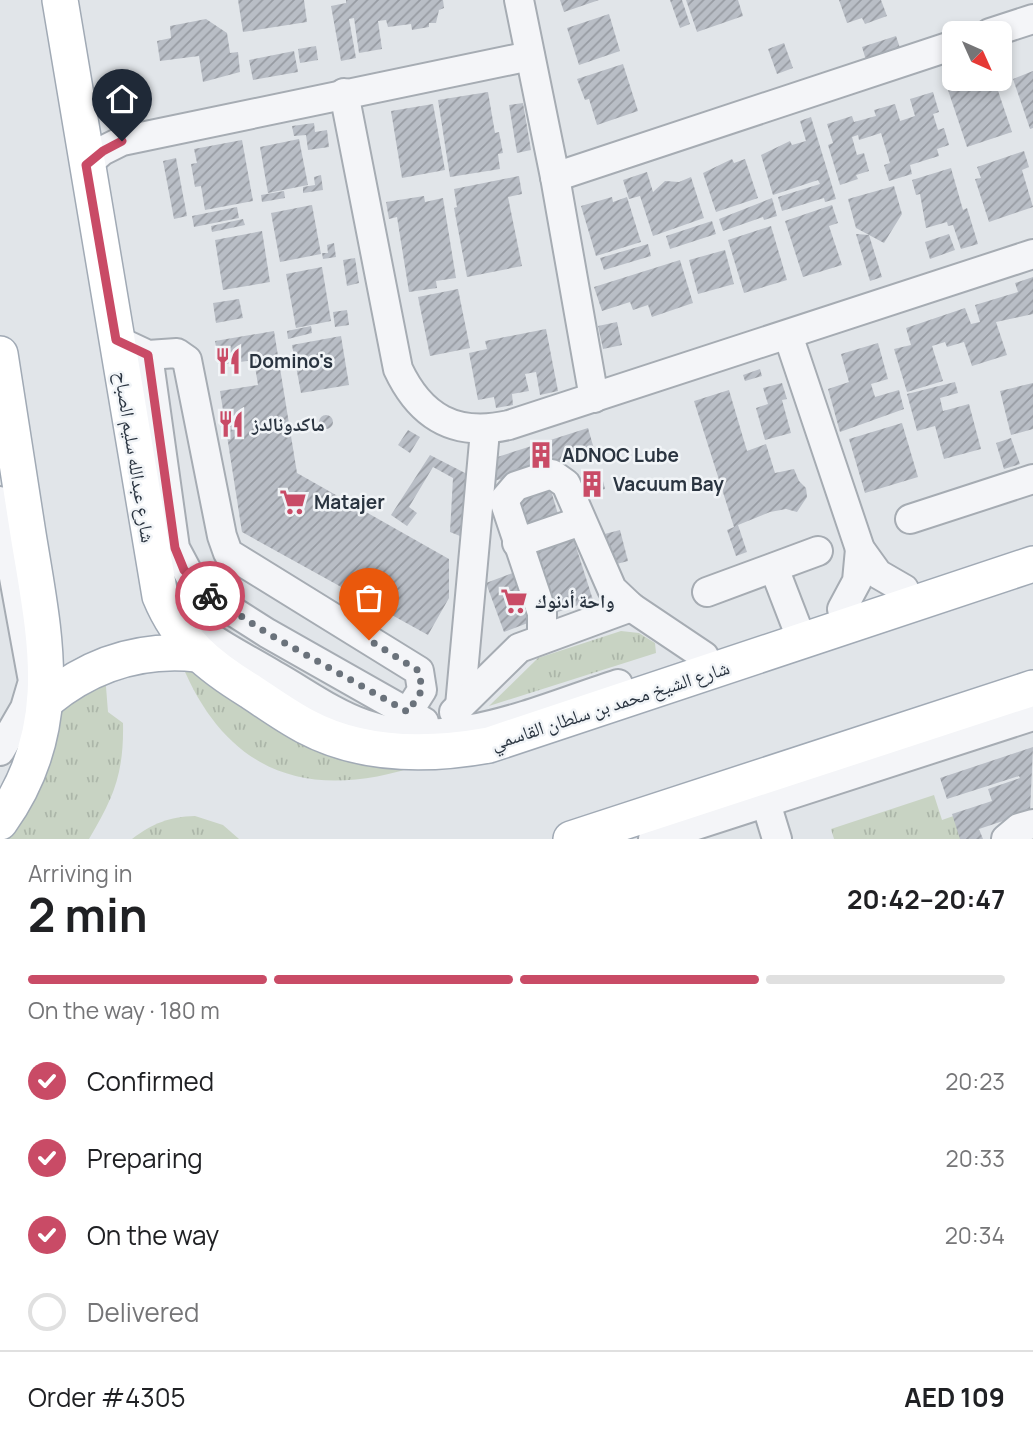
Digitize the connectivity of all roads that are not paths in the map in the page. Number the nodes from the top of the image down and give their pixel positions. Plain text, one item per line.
1 (60, 0) edge
2 (519, 0) edge
3 (1033, 19) edge
4 (1012, 26) edge
5 (942, 49) edge
6 (530, 56) junction
7 (344, 93) junction
8 (82, 131) junction
9 (122, 141) junction
10 (86, 165) junction
11 (555, 177) junction
12 (1033, 254) edge
13 (788, 335) junction
14 (116, 340) junction
15 (0, 354) edge
16 (148, 355) junction
17 (122, 378) junction
18 (594, 398) junction
19 (485, 431) junction
20 (6, 436) edge
21 (1033, 479) edge
22 (0, 501) edge
23 (910, 519) dead end
24 (581, 521) junction
25 (517, 543) junction
26 (860, 550) junction
27 (818, 551) dead end
28 (1032, 552) edge
29 (232, 555) junction
30 (775, 568) junction
31 (166, 569) junction
32 (904, 589) junction
33 (707, 592) dead end
34 (212, 598) junction
35 (631, 607) junction
36 (842, 609) junction
37 (796, 625) junction
38 (267, 633) junction
39 (542, 637) junction
40 (206, 648) junction
41 (704, 656) junction
42 (1033, 688) edge
43 (47, 700) junction
44 (460, 706) junction
45 (408, 712) junction
46 (1033, 716) edge
47 (441, 733) junction
48 (0, 751) edge
49 (766, 803) junction
50 (0, 822) edge
51 (1033, 824) edge
52 (571, 839) edge
53 (653, 839) edge
54 (777, 839) edge
55 (1006, 839) edge

1 - 8 main road, شارع عبدالله سليم الصباح
2 - 6 street
3 - 4 street
5 - 11 street
6 - 7 street
6 - 11 street
7 - 9 street
7 - 19 street
8 - 9 street
8 - 10 main road, شارع عبدالله سليم الصباح
9 - 10 street
10 - 14 main road, شارع عبدالله سليم الصباح
11 - 18 street
12 - 13 street
13 - 18 street
13 - 26 street
14 - 16 street
14 - 17 main road, شارع عبدالله سليم الصباح
15 - 20 main road
16 - 17 street
16 - 29 street
16 - 31 street
17 - 31 main road, شارع عبدالله سليم الصباح
18 - 19 street
19 - 44 street
20 - 43 main road
21 - 23 street
22 - 48 street
24 - 25 street
24 - 25 street
24 - 35 street
25 - 39 street
26 - 32 street
26 - 36 street
27 - 30 street
28 - 32 street
28 - 40 main road, شارع الشيخ محمد بن سلطان القاسمي
29 - 31 street
29 - 34 street
29 - 45 street
30 - 33 street
30 - 37 street
31 - 34 street
31 - 40 main road, شارع عبدالله سليم الصباح
32 - 36 street
34 - 38 street
35 - 39 street
35 - 41 street
36 - 37 street
37 - 41 street
38 - 40 street
38 - 45 street
39 - 44 street
40 - 43 main road
40 - 47 street
41 - 47 street
42 - 52 main road
43 - 50 main road
44 - 47 street
45 - 47 street
46 - 49 street
49 - 53 street
49 - 54 street
51 - 55 street

